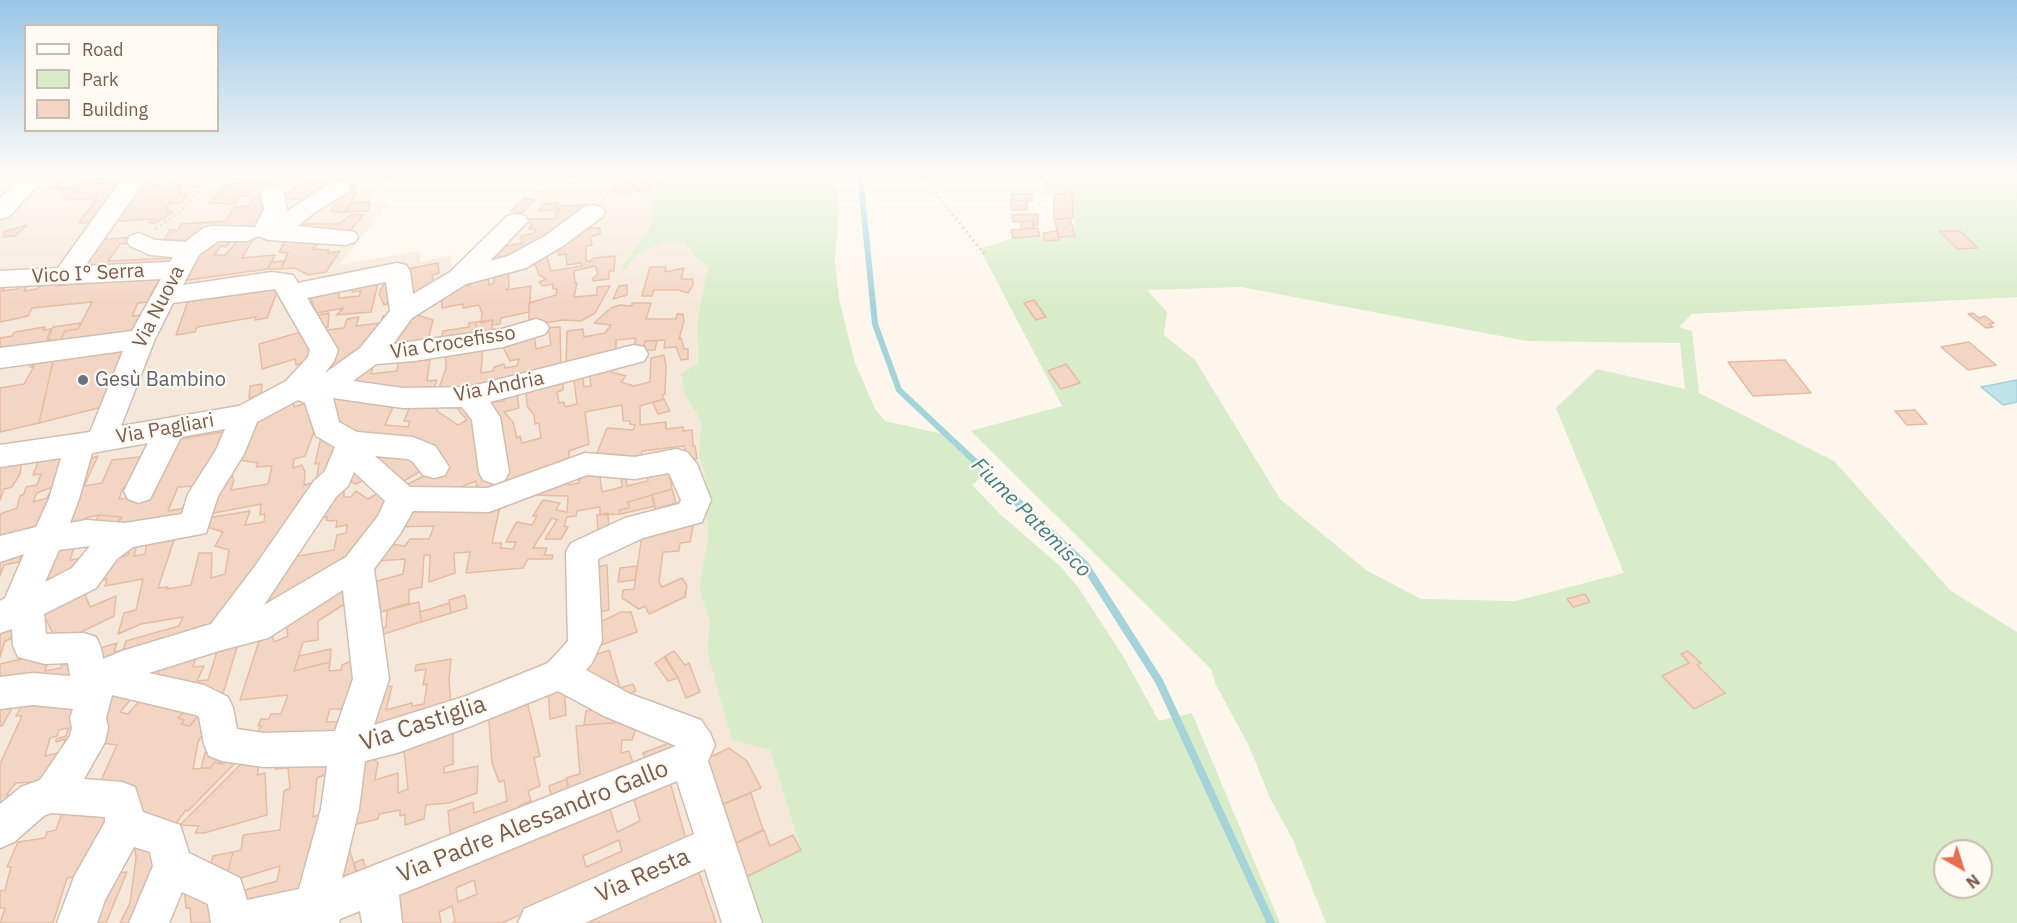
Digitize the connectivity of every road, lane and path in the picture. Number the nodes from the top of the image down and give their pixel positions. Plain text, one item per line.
1 (106, 218) edge
2 (171, 218) edge
3 (271, 218) edge
4 (293, 218) edge
5 (584, 218) edge
6 (955, 218) edge
7 (516, 221) dead end
8 (256, 232) junction
9 (346, 237) dead end
10 (139, 242) joint
11 (986, 256) dead end
12 (183, 260) junction
13 (66, 275) junction
14 (457, 278) junction
15 (0, 279) edge
16 (292, 293) junction
17 (165, 296) junction
18 (403, 312) junction
19 (536, 328) dead end
20 (141, 339) junction
21 (634, 354) dead end
22 (370, 355) junction
23 (0, 358) edge
24 (311, 388) junction
25 (469, 397) junction
26 (245, 415) junction
27 (170, 429) junction
28 (91, 442) junction
29 (351, 443) junction
30 (0, 456) edge
31 (434, 467) dead end
32 (494, 472) dead end
33 (140, 490) dead end
34 (402, 498) junction
35 (125, 536) junction
36 (47, 538) junction
37 (0, 549) edge
38 (357, 566) junction
39 (6, 614) edge
40 (222, 635) junction
41 (560, 674) junction
42 (100, 677) junction
43 (0, 693) edge
44 (348, 748) junction
45 (689, 759) junction
46 (52, 795) junction
47 (6, 824) edge
48 (125, 825) junction
49 (716, 844) junction
50 (173, 866) junction
51 (378, 884) junction
52 (322, 891) edge
53 (77, 923) edge
54 (149, 923) edge
55 (233, 923) edge
56 (382, 923) edge
57 (538, 923) edge
58 (742, 923) edge

1 - 13 street
2 - 10 path
3 - 8 street
4 - 8 street
5 - 14 street
6 - 11 path
7 - 14 street
8 - 9 street
8 - 12 street
10 - 12 street, Via Nuova
12 - 13 street, Vico I° Serra
12 - 17 street, Via Nuova
13 - 15 street, Vico I° Serra
14 - 18 street
16 - 17 street
16 - 18 street
16 - 24 street
17 - 20 street, Via Nuova
18 - 22 street
19 - 22 street, Via Crocefisso
20 - 23 street
20 - 28 street, Via Nuova
21 - 25 street, Via Andria
22 - 24 street, Via Pagliari
24 - 25 street, Via Andria
24 - 26 street, Via Pagliari
24 - 29 street
25 - 32 street
26 - 27 street, Via Pagliari
26 - 35 street
27 - 28 street, Via Pagliari
27 - 33 street
28 - 30 street, Via Pagliari
28 - 36 street, Via Nuova
29 - 31 street
29 - 34 street
29 - 40 street
34 - 38 street
34 - 41 street
35 - 36 street
35 - 39 street
36 - 37 street
36 - 39 street, Via Nuova
38 - 40 street
38 - 44 street
39 - 42 street
40 - 42 street
41 - 44 street, Via Castiglia
41 - 45 street
42 - 43 street
42 - 44 street, Via Castiglia
42 - 46 street
44 - 52 street
45 - 49 street
45 - 51 street, Via Padre Alessandro Gallo
46 - 47 street
46 - 48 street
48 - 50 street
48 - 53 street
49 - 57 street, Via Resta
49 - 58 street
50 - 54 street
50 - 55 street
51 - 52 street, Via Padre Alessandro Gallo
51 - 56 street
52 - 55 street, Via Padre Alessandro Gallo

